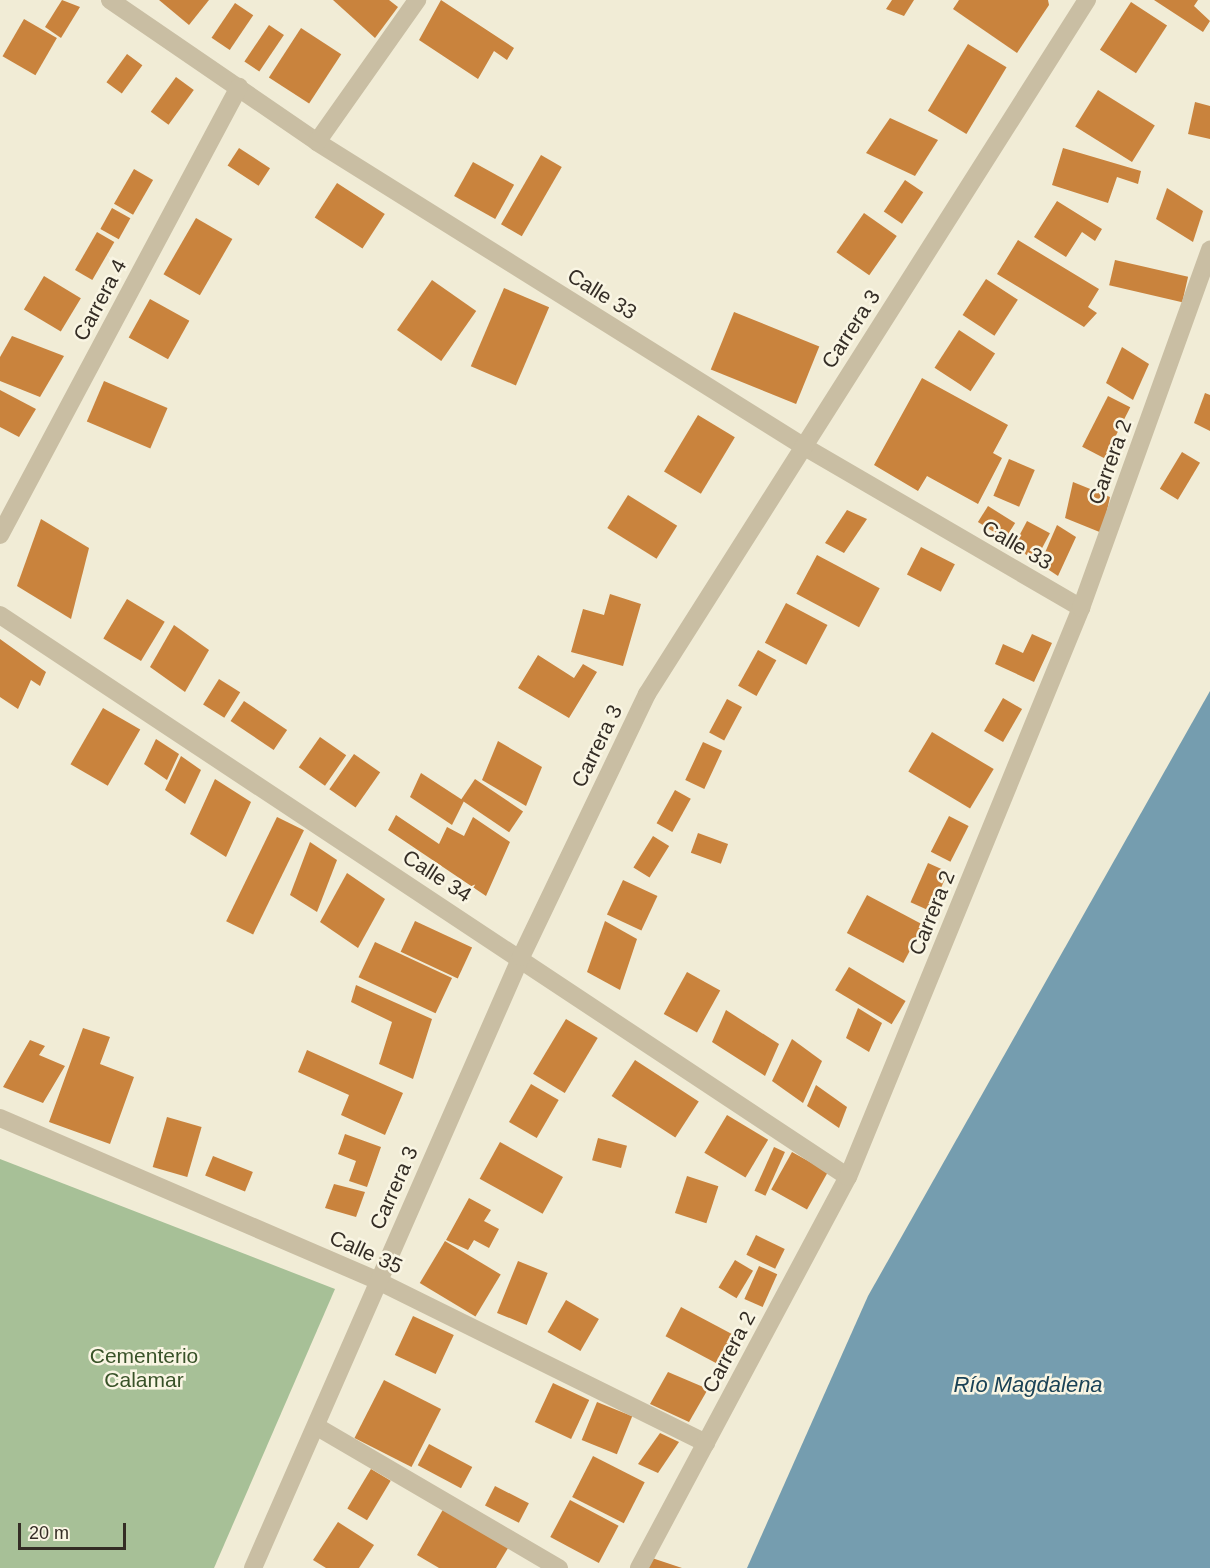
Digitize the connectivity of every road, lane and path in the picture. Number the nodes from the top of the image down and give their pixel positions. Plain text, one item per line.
1 (110, 0) edge
2 (417, 0) edge
3 (1087, 0) edge
4 (239, 87) junction
5 (317, 142) junction
6 (1210, 250) edge
7 (802, 446) junction
8 (0, 535) edge
9 (1082, 608) junction
10 (0, 615) edge
11 (521, 957) junction
12 (0, 1118) edge
13 (848, 1177) junction
14 (378, 1281) junction
15 (319, 1428) junction
16 (706, 1443) junction
17 (253, 1568) edge
18 (559, 1568) edge
19 (639, 1568) edge

1 - 4 street, Calle 33
2 - 5 street
3 - 7 street, Carrera 3
4 - 5 street, Calle 33
4 - 8 street, Carrera 4
5 - 7 street, Calle 33
6 - 9 street, Carrera 2
7 - 9 street, Calle 33
7 - 11 street, Carrera 3
9 - 13 street, Carrera 2
10 - 11 street, Calle 34
11 - 13 street, Calle 34
11 - 14 street, Carrera 3
12 - 14 street, Calle 35
13 - 16 street, Carrera 2
14 - 15 street, Carrera 3
14 - 16 street, Calle 35
15 - 17 street, Carrera 3
15 - 18 street
16 - 19 street, Carrera 2

